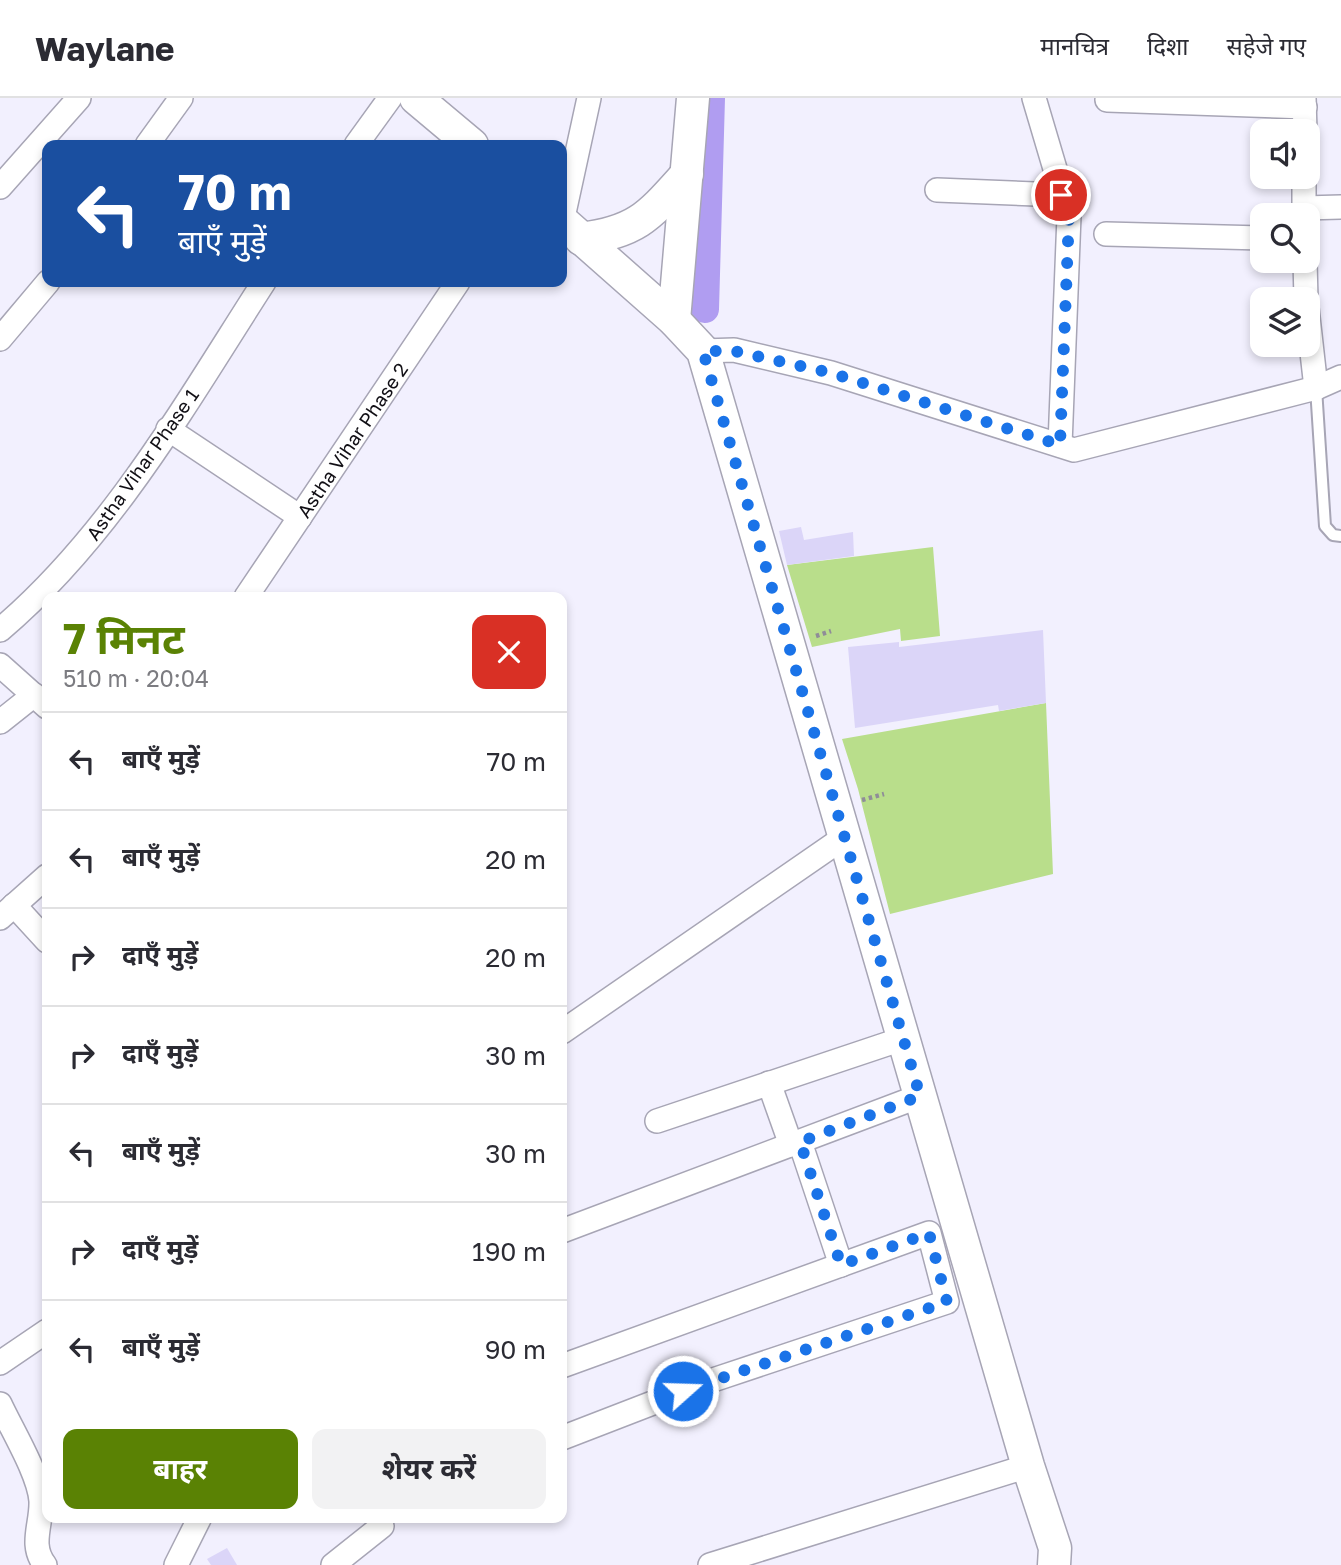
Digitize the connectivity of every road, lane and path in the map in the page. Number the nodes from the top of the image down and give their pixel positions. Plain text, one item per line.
1 (79, 98) edge
2 (181, 98) edge
3 (390, 98) edge
4 (416, 98) edge
5 (589, 98) edge
6 (693, 98) edge
7 (1034, 98) edge
8 (1107, 100) edge
9 (1305, 102) edge
10 (151, 140) edge
11 (360, 140) edge
12 (466, 140) edge
13 (687, 174) junction
14 (0, 187) edge
15 (937, 190) dead end
16 (1061, 195) junction
17 (1341, 207) edge
18 (1320, 210) edge
19 (568, 227) edge
20 (1106, 234) dead end
21 (1250, 238) edge
22 (44, 287) edge
23 (261, 287) edge
24 (455, 287) edge
25 (674, 320) junction
26 (0, 340) edge
27 (703, 351) junction
28 (1313, 357) edge
29 (1341, 377) edge
30 (1316, 388) junction
31 (168, 429) junction
32 (1060, 445) junction
33 (300, 517) junction
34 (1341, 537) edge
35 (42, 592) edge
36 (42, 592) edge
37 (249, 592) edge
38 (0, 630) edge
39 (0, 665) edge
40 (41, 701) edge
41 (0, 722) edge
42 (846, 836) junction
43 (42, 880) edge
44 (7, 911) edge
45 (42, 937) edge
46 (567, 1029) edge
47 (902, 1039) junction
48 (769, 1083) junction
49 (920, 1096) junction
50 (657, 1121) dead end
51 (795, 1143) junction
52 (567, 1229) edge
53 (841, 1265) junction
54 (42, 1334) edge
55 (0, 1363) edge
56 (567, 1364) edge
57 (0, 1405) edge
58 (5, 1429) edge
59 (567, 1436) edge
60 (1028, 1466) junction
61 (197, 1523) edge
62 (382, 1523) edge
63 (43, 1564) edge
64 (176, 1565) edge
65 (333, 1565) edge
66 (710, 1565) edge
67 (1054, 1565) edge

1 - 14 street
2 - 10 street
3 - 11 street
4 - 12 main road
5 - 19 street
6 - 13 main road
7 - 16 street
8 - 9 street
13 - 19 main road
13 - 25 main road
15 - 16 street
16 - 32 street
17 - 18 street
19 - 25 main road
20 - 21 street
22 - 26 street
23 - 31 street, Astha Vihar Phase 1
24 - 33 street, Astha Vihar Phase 2
25 - 27 main road
27 - 32 street
27 - 42 main road
28 - 30 street
29 - 30 street
30 - 32 street
30 - 34 lane
31 - 33 street
31 - 35 street, Astha Vihar Phase 1
33 - 37 street, Astha Vihar Phase 2
36 - 38 street, Astha Vihar Phase 1
39 - 40 street
40 - 41 street
42 - 46 street
42 - 47 main road
43 - 44 street
44 - 45 street
47 - 48 street
47 - 49 main road
48 - 50 street
48 - 51 street
49 - 51 street
49 - 60 main road
51 - 52 street
51 - 53 street
53 - 56 street
53 - 59 street
54 - 55 street
57 - 58 street
58 - 63 street
60 - 66 street
60 - 67 main road
61 - 64 street
62 - 65 street

